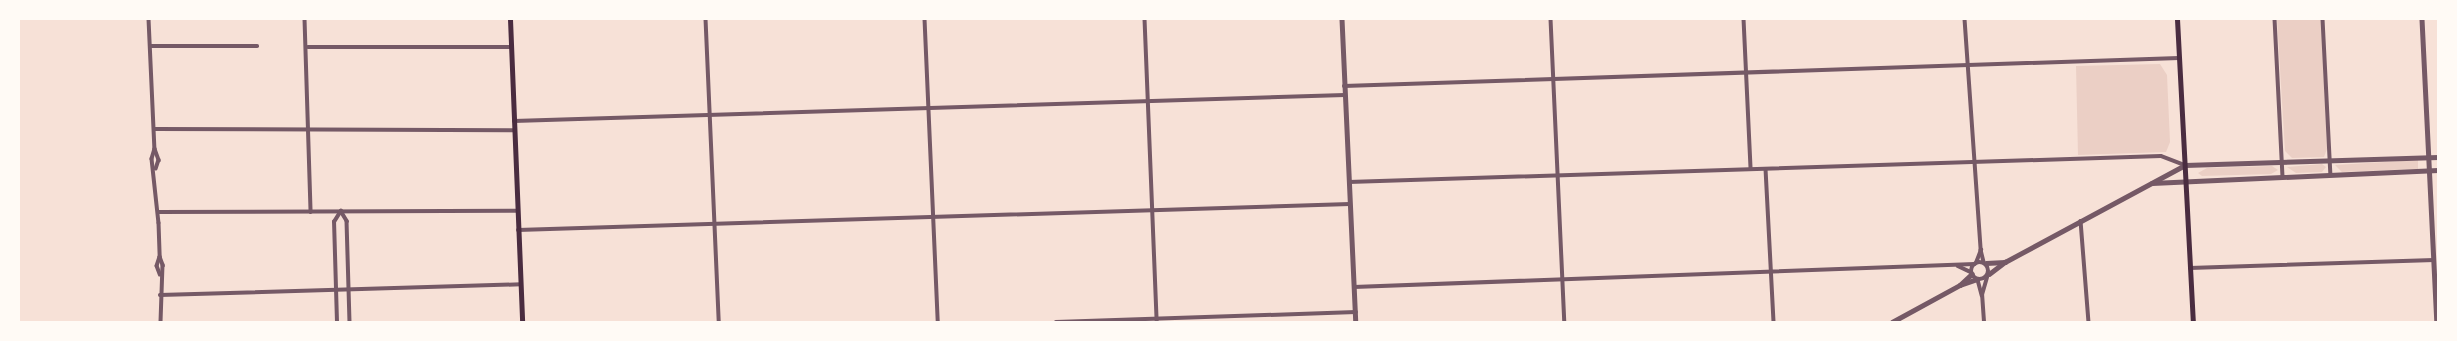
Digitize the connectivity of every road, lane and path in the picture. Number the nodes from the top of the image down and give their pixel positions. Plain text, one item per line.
1 (149, 19) edge
2 (305, 19) edge
3 (510, 19) edge
4 (706, 19) edge
5 (925, 19) edge
6 (1145, 19) edge
7 (1342, 19) edge
8 (1551, 19) edge
9 (1744, 19) edge
10 (1965, 19) edge
11 (2177, 19) edge
12 (2275, 19) edge
13 (2323, 19) edge
14 (2422, 19) edge
15 (150, 46) junction
16 (257, 46) dead end
17 (308, 47) junction
18 (511, 47) junction
19 (2179, 58) junction
20 (1967, 65) junction
21 (1747, 73) junction
22 (1554, 79) junction
23 (1344, 86) junction
24 (1345, 95) junction
25 (1148, 102) junction
26 (929, 108) junction
27 (710, 115) junction
28 (514, 121) junction
29 (154, 129) junction
30 (308, 129) junction
31 (514, 130) junction
32 (155, 149) junction
33 (2438, 157) edge
34 (2429, 158) junction
35 (2331, 160) junction
36 (1974, 162) junction
37 (2282, 162) junction
38 (2185, 165) junction
39 (156, 169) junction
40 (1751, 169) junction
41 (1766, 169) junction
42 (2438, 170) edge
43 (2430, 171) junction
44 (2332, 174) junction
45 (1558, 176) junction
46 (2283, 176) junction
47 (2186, 179) junction
48 (1349, 182) junction
49 (2152, 183) junction
50 (1350, 204) junction
51 (1152, 210) junction
52 (341, 211) junction
53 (518, 211) junction
54 (159, 212) junction
55 (311, 212) junction
56 (933, 217) junction
57 (2081, 221) junction
58 (714, 223) junction
59 (518, 230) junction
60 (1981, 250) junction
61 (160, 257) junction
62 (2434, 260) junction
63 (2005, 262) junction
64 (1976, 263) junction
65 (1985, 263) junction
66 (1957, 265) junction
67 (2190, 268) junction
68 (1772, 271) junction
69 (1971, 273) junction
70 (160, 274) junction
71 (1988, 276) junction
72 (1564, 280) junction
73 (1977, 280) junction
74 (521, 284) junction
75 (1960, 285) junction
76 (1354, 287) junction
77 (349, 289) junction
78 (336, 290) junction
79 (160, 295) junction
80 (1982, 295) junction
81 (1356, 312) junction
82 (1157, 320) edge
83 (161, 322) edge
84 (337, 322) edge
85 (350, 322) edge
86 (522, 322) edge
87 (719, 322) edge
88 (938, 322) edge
89 (1056, 322) edge
90 (1356, 322) edge
91 (1565, 322) edge
92 (1774, 322) edge
93 (1892, 322) edge
94 (1984, 322) edge
95 (2089, 322) edge
96 (2193, 322) edge
97 (2437, 322) edge

1 - 15 street
2 - 17 street
3 - 18 main road
4 - 27 street
5 - 26 street
6 - 25 street
7 - 23 street
8 - 22 street
9 - 21 street
10 - 20 street
11 - 19 main road
12 - 37 street
13 - 35 street
14 - 34 street
15 - 16 street
15 - 29 street
17 - 18 street
17 - 30 street
18 - 28 main road
19 - 20 street
19 - 38 main road
20 - 21 street
20 - 36 street
21 - 22 street
21 - 40 street
22 - 23 street
22 - 45 street
23 - 24 street
24 - 25 street
24 - 48 street
25 - 26 street
25 - 51 street
26 - 27 street
26 - 56 street
27 - 28 street
27 - 58 street
28 - 31 main road
29 - 30 street
29 - 32 street
30 - 31 street
30 - 55 street
31 - 53 main road
32 - 39 street
32 - 39 street
33 - 34 street
34 - 35 street
34 - 43 street
35 - 37 street
35 - 44 street
36 - 38 street
36 - 41 street
36 - 60 street
37 - 38 street
37 - 46 street
38 - 47 main road
38 - 49 street
39 - 54 street
40 - 41 street
40 - 45 street
41 - 68 street
42 - 43 street
43 - 44 street
43 - 62 street
44 - 46 street
45 - 48 street
45 - 72 street
46 - 47 street
47 - 49 street
47 - 67 main road
48 - 50 street
49 - 57 street
50 - 51 street
50 - 76 street
51 - 56 street
51 - 82 street
52 - 53 street
52 - 55 street
52 - 77 street
52 - 78 street
53 - 59 main road
54 - 55 street
54 - 61 street
56 - 58 street
56 - 88 street
57 - 63 street
57 - 95 street
58 - 59 street
58 - 87 street
59 - 74 main road
60 - 64 street
60 - 65 street
61 - 70 street
61 - 70 street
62 - 67 street
62 - 97 street
63 - 65 street
63 - 71 street
64 - 65 street
64 - 66 street
64 - 69 street
65 - 71 street
66 - 68 street
66 - 69 street
67 - 96 main road
68 - 72 street
68 - 92 street
69 - 73 street
69 - 75 street
70 - 79 street
71 - 73 street
71 - 80 street
72 - 76 street
72 - 91 street
73 - 75 street
73 - 80 street
74 - 77 street
74 - 86 main road
75 - 93 street
76 - 81 street
77 - 78 street
77 - 85 street
78 - 79 street
78 - 84 street
79 - 83 street
80 - 94 street
81 - 82 street
81 - 90 street
82 - 89 street

